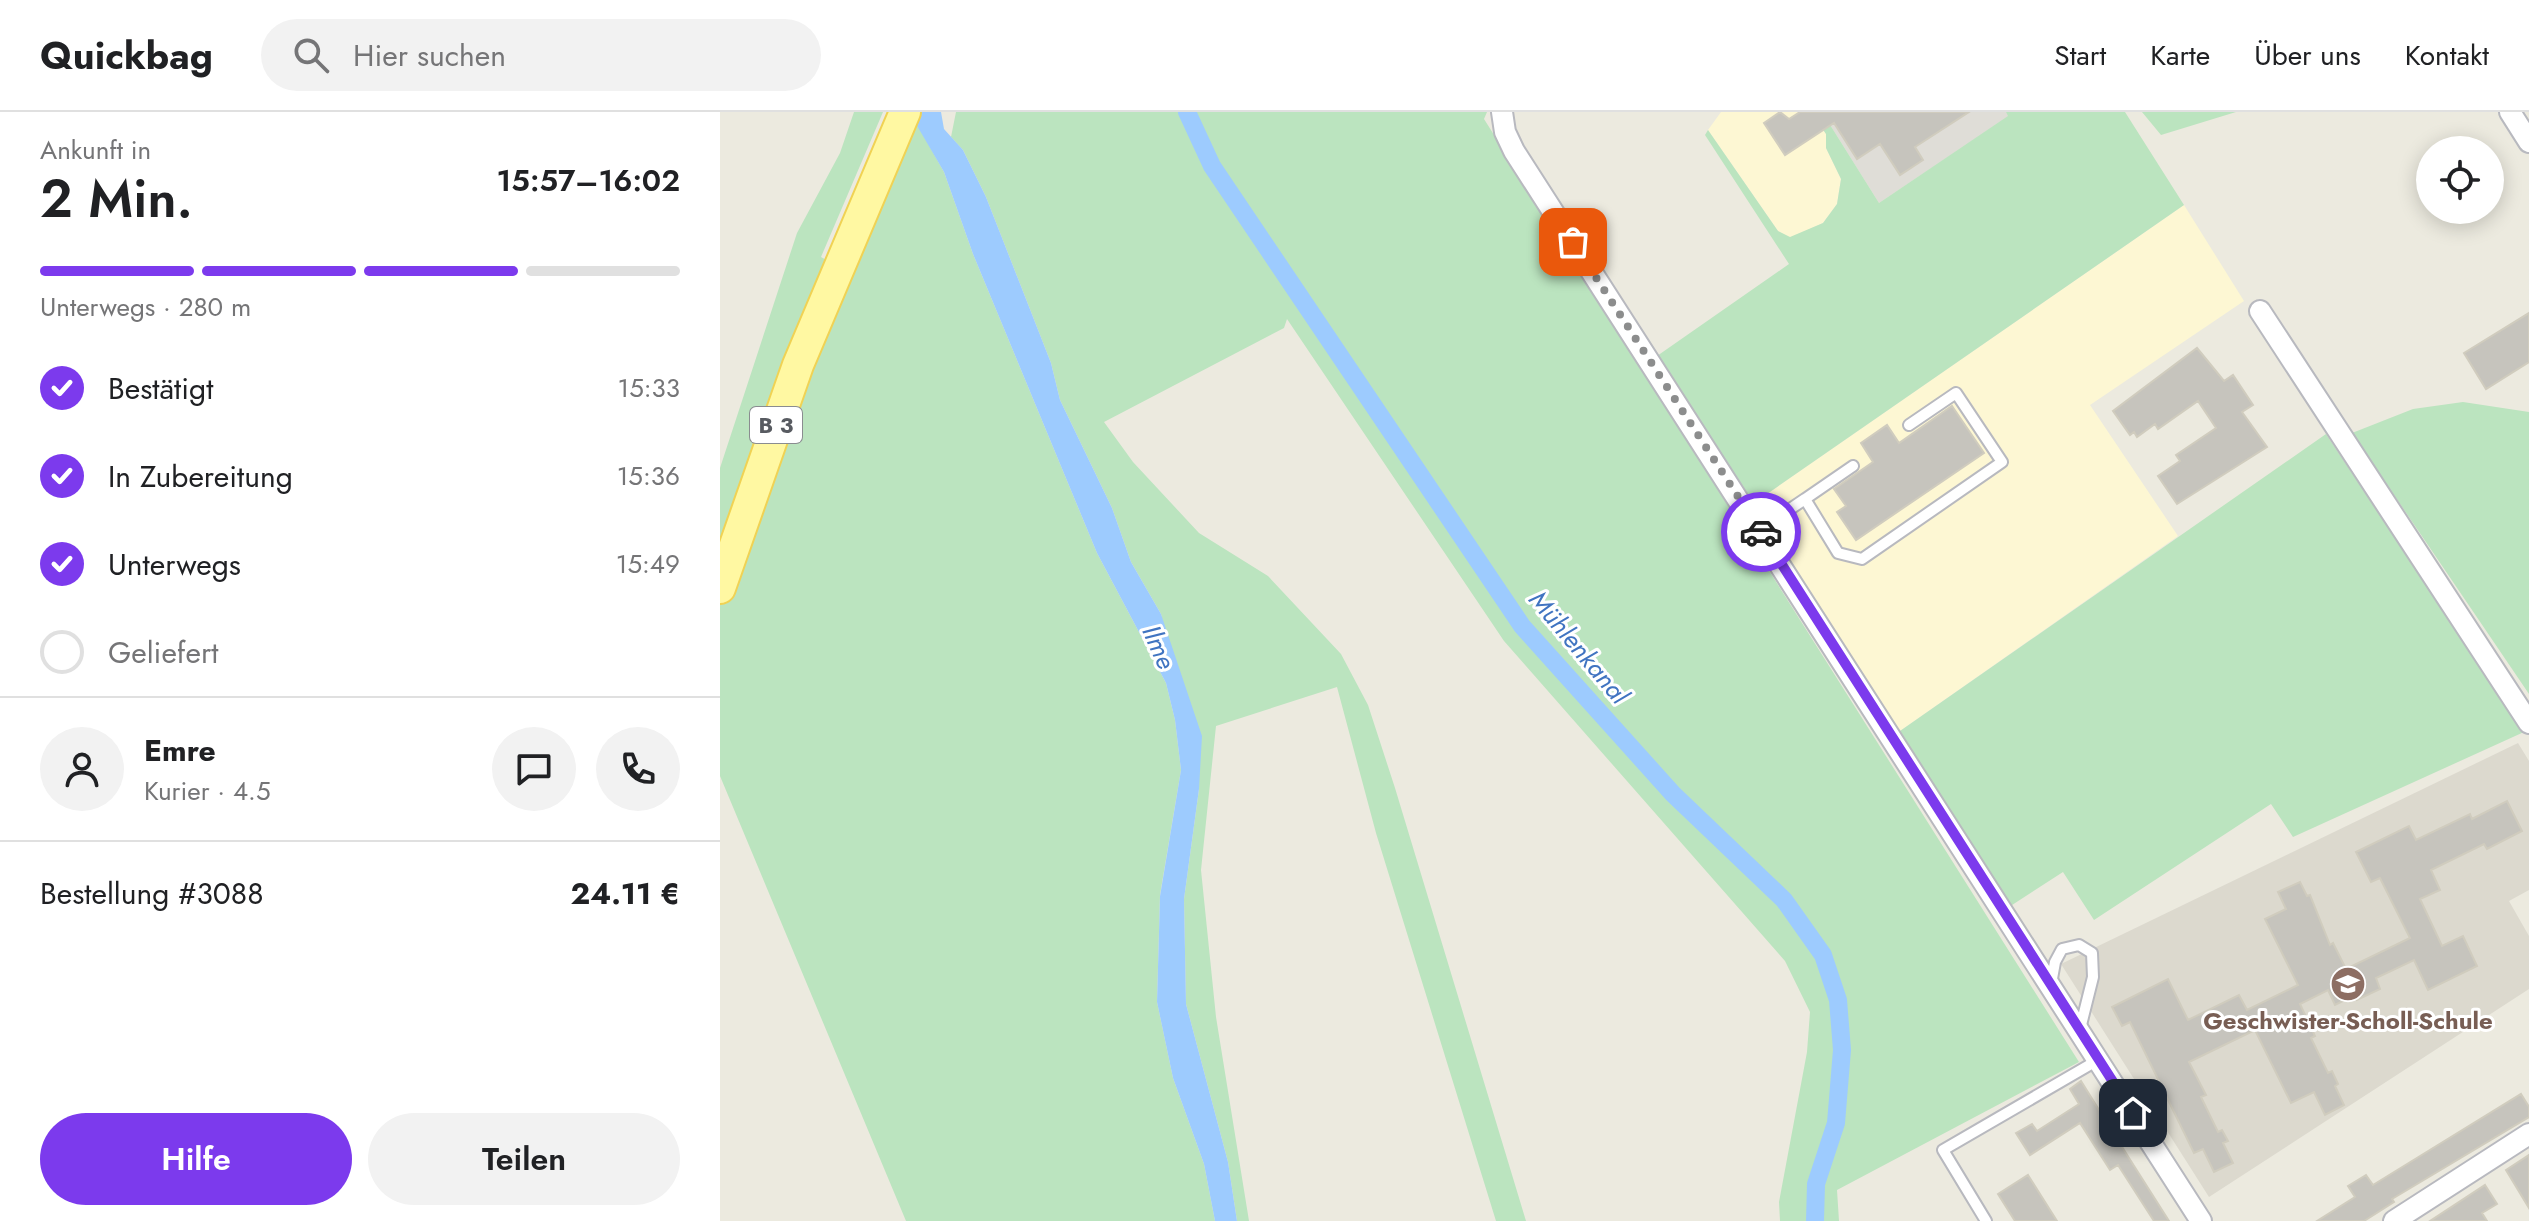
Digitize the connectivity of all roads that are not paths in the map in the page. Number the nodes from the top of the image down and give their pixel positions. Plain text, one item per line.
1 (905, 112) edge
2 (1502, 112) edge
3 (2510, 112) edge
4 (2529, 142) edge
5 (2260, 311) dead end
6 (1909, 425) dead end
7 (1853, 466) dead end
8 (1805, 499) junction
9 (1759, 530) junction
10 (720, 588) edge
11 (2529, 723) edge
12 (2051, 984) junction
13 (2080, 1029) junction
14 (2100, 1060) junction
15 (2529, 1134) edge
16 (1986, 1221) edge
17 (2201, 1221) edge
18 (2394, 1221) edge

1 - 10 main road, B 3
2 - 9 street
3 - 4 street
5 - 11 street
6 - 8 lane
7 - 8 lane
8 - 9 lane
9 - 12 street
12 - 13 street
12 - 13 lane
13 - 14 street
14 - 16 lane
14 - 17 street
15 - 18 street

